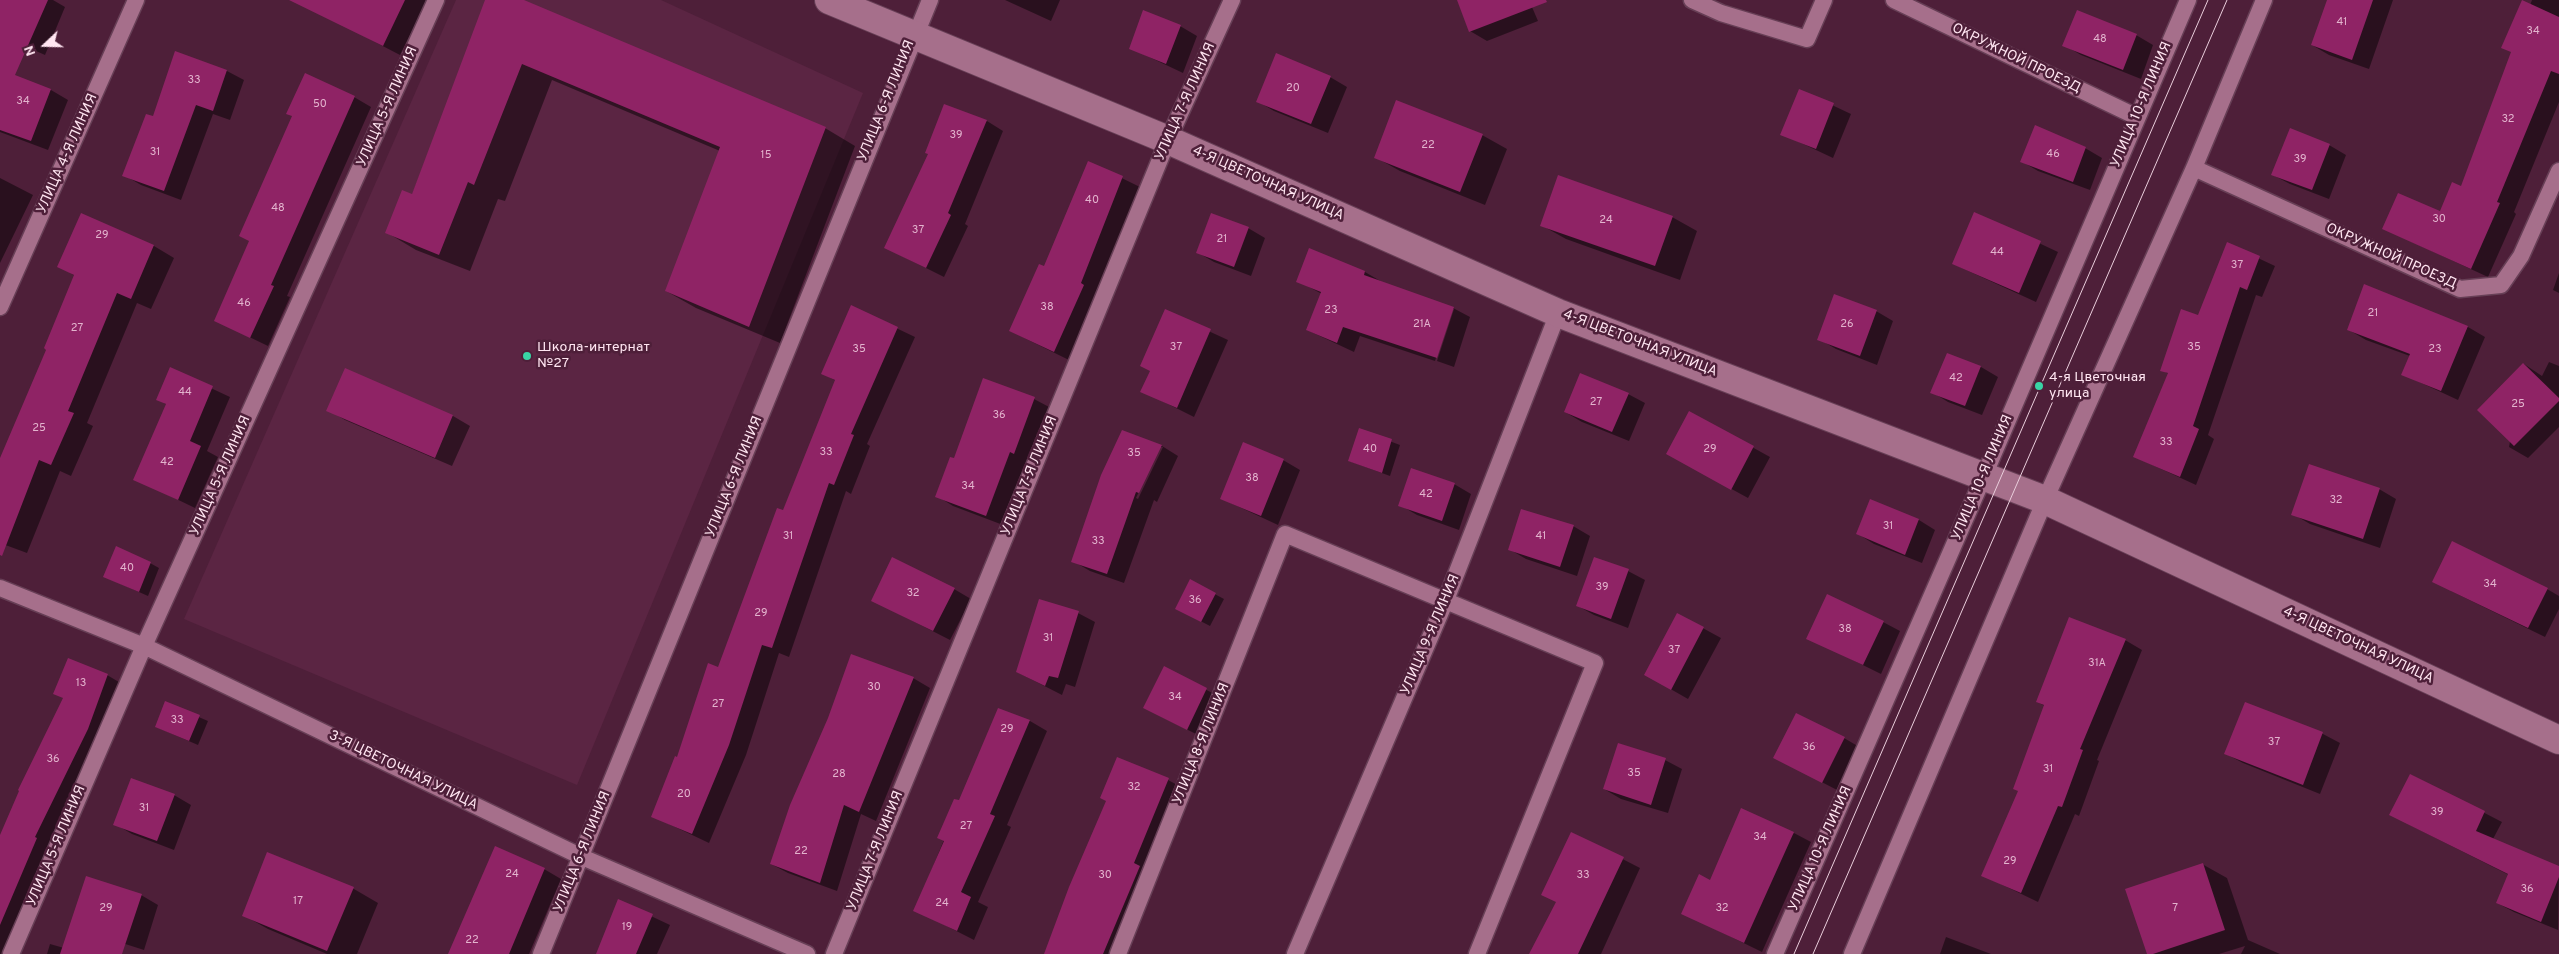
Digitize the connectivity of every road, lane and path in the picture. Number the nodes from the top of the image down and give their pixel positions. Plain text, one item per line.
1 (136, 0) edge
2 (436, 0) edge
3 (828, 0) edge
4 (930, 0) edge
5 (1232, 0) edge
6 (1692, 0) edge
7 (1824, 0) edge
8 (1894, 0) edge
9 (2188, 0) edge
10 (2264, 0) edge
11 (914, 34) junction
12 (2137, 117) junction
13 (1168, 140) junction
14 (2194, 168) junction
15 (2559, 170) edge
16 (0, 307) edge
17 (1558, 313) junction
18 (1984, 476) junction
19 (2045, 500) junction
20 (0, 588) edge
21 (1446, 600) junction
22 (144, 646) junction
23 (2559, 740) edge
24 (582, 857) junction
25 (11, 954) edge
26 (541, 954) edge
27 (807, 954) edge
28 (834, 954) edge
29 (1118, 954) edge
30 (1295, 954) edge
31 (1477, 954) edge
32 (1775, 954) edge
33 (1852, 954) edge

1 - 16 lane, УЛИЦА 4-Я ЛИНИЯ
2 - 22 lane, УЛИЦА 5-Я ЛИНИЯ
3 - 11 street, 4-Я ЦВЕТОЧНАЯ УЛИЦА
4 - 11 lane, УЛИЦА 6-Я ЛИНИЯ
5 - 13 lane, УЛИЦА 7-Я ЛИНИЯ
6 - 7 lane
8 - 12 lane, ОКРУЖНОЙ ПРОЕЗД
9 - 12 lane, УЛИЦА 10-Я ЛИНИЯ
10 - 14 lane
11 - 13 street, 4-Я ЦВЕТОЧНАЯ УЛИЦА
11 - 24 lane, УЛИЦА 6-Я ЛИНИЯ
12 - 18 lane, УЛИЦА 10-Я ЛИНИЯ
13 - 17 street, 4-Я ЦВЕТОЧНАЯ УЛИЦА
13 - 28 lane, УЛИЦА 7-Я ЛИНИЯ
14 - 15 lane, ОКРУЖНОЙ ПРОЕЗД
14 - 19 lane
17 - 18 street, 4-Я ЦВЕТОЧНАЯ УЛИЦА
17 - 21 lane, УЛИЦА 9-Я ЛИНИЯ
18 - 19 street, 4-Я ЦВЕТОЧНАЯ УЛИЦА
18 - 32 lane, УЛИЦА 10-Я ЛИНИЯ
19 - 23 street, 4-Я ЦВЕТОЧНАЯ УЛИЦА
19 - 33 lane
20 - 22 lane, 3-Я ЦВЕТОЧНАЯ УЛИЦА
21 - 29 lane, УЛИЦА 8-Я ЛИНИЯ
21 - 30 lane, УЛИЦА 9-Я ЛИНИЯ
21 - 31 lane
22 - 24 lane, 3-Я ЦВЕТОЧНАЯ УЛИЦА
22 - 25 lane, УЛИЦА 5-Я ЛИНИЯ
24 - 26 lane, УЛИЦА 6-Я ЛИНИЯ
24 - 27 lane, 3-Я ЦВЕТОЧНАЯ УЛИЦА

